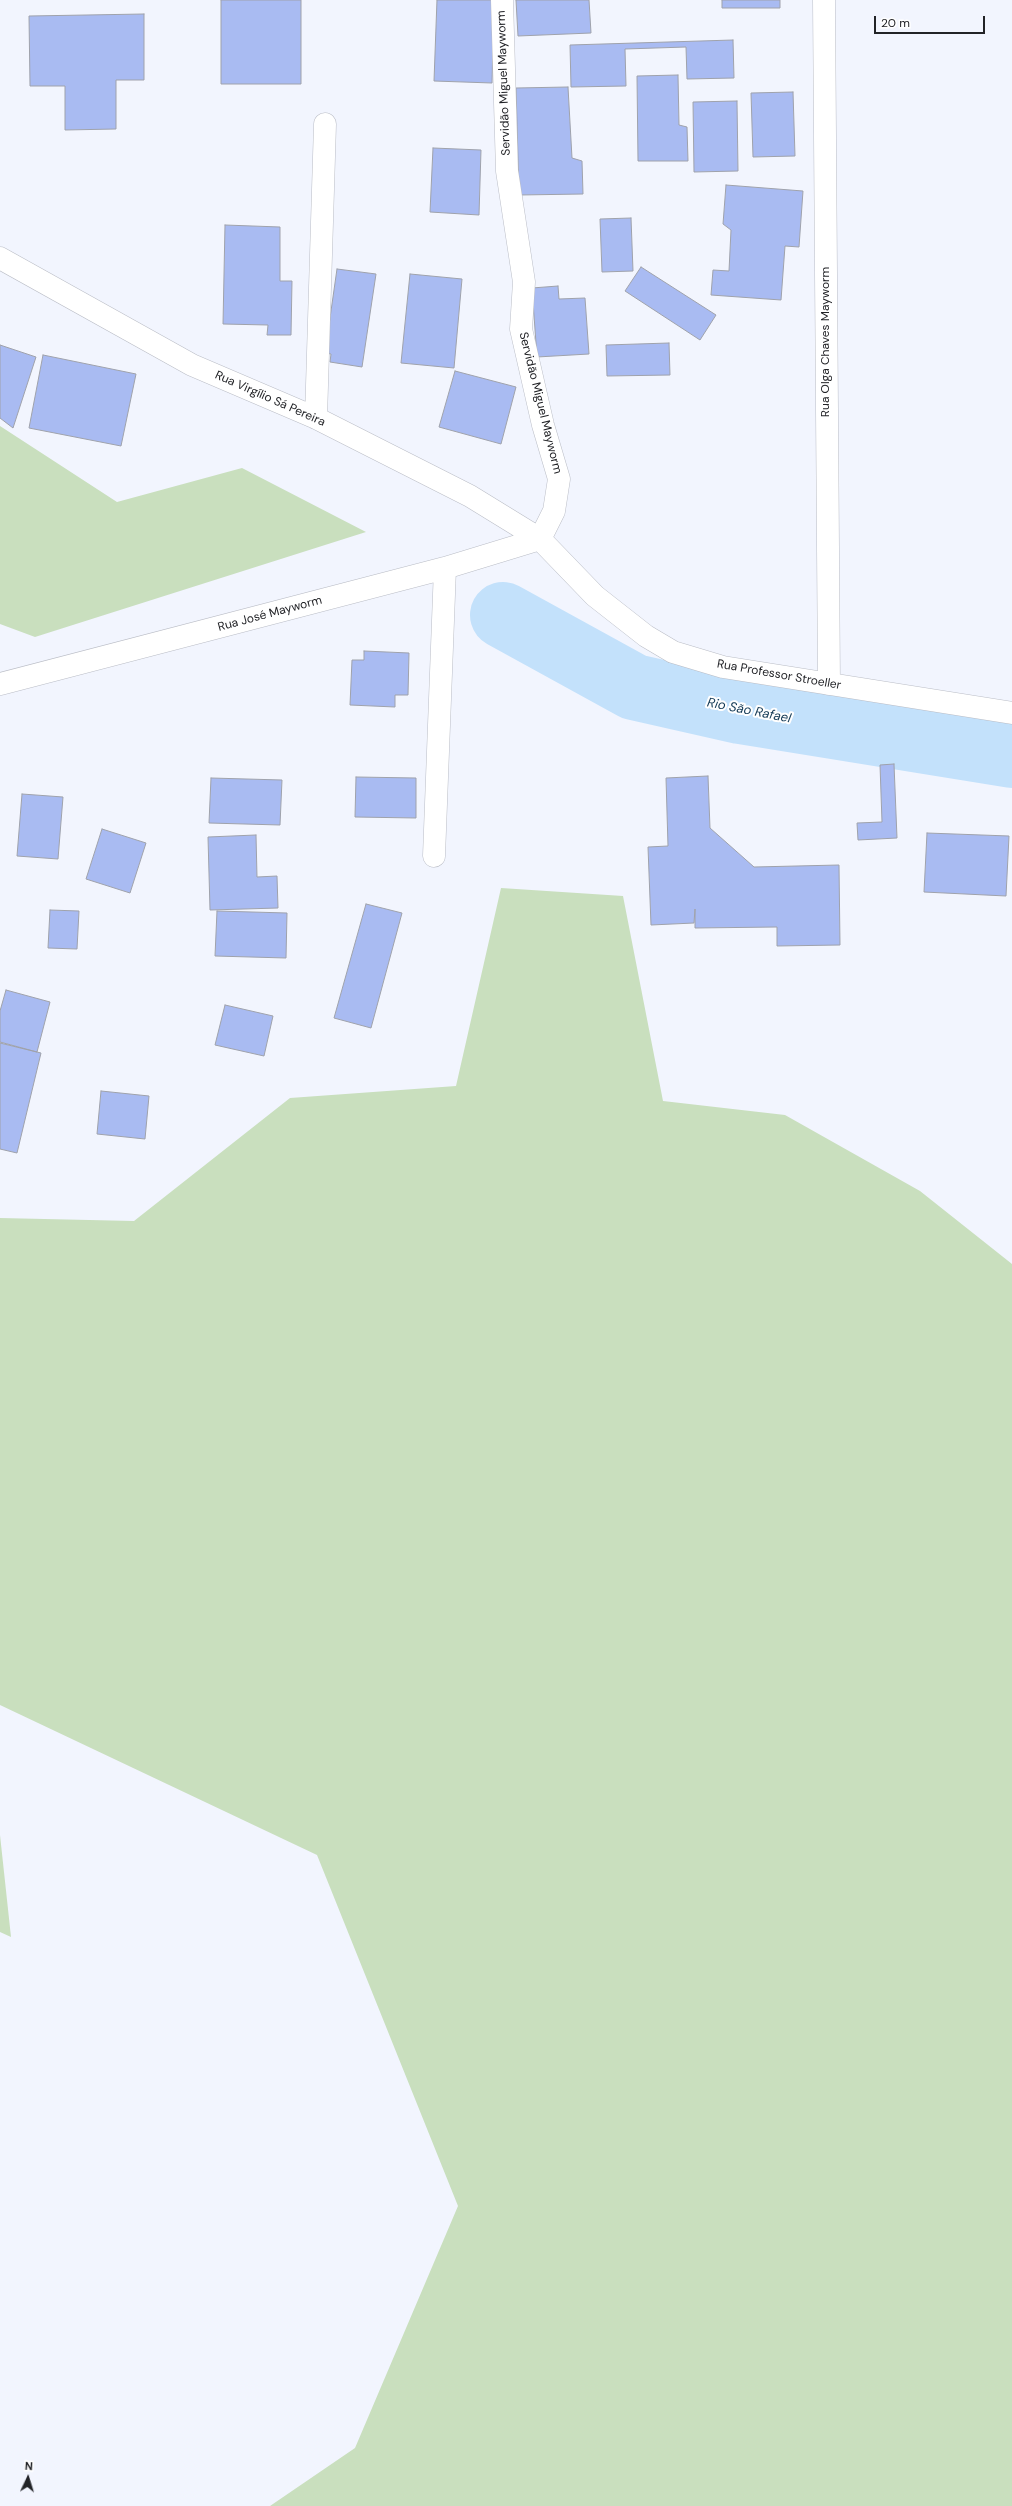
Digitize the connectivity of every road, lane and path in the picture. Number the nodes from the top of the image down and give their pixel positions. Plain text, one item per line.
1 (502, 0) edge
2 (824, 0) edge
3 (325, 124) dead end
4 (0, 258) edge
5 (316, 418) junction
6 (540, 539) junction
7 (445, 568) junction
8 (0, 684) edge
9 (829, 684) junction
10 (1012, 713) edge
11 (434, 856) dead end

1 - 6 street, Servidão Miguel Mayworm
2 - 9 street, Rua Olga Chaves Mayworm
3 - 5 street
4 - 5 street, Rua Virgílio Sá Pereira
5 - 6 street, Rua Virgílio Sá Pereira
6 - 7 street, Rua José Mayworm
6 - 9 street, Rua Professor Stroeller
7 - 8 street, Rua José Mayworm
7 - 11 street
9 - 10 street, Rua Professor Stroeller

